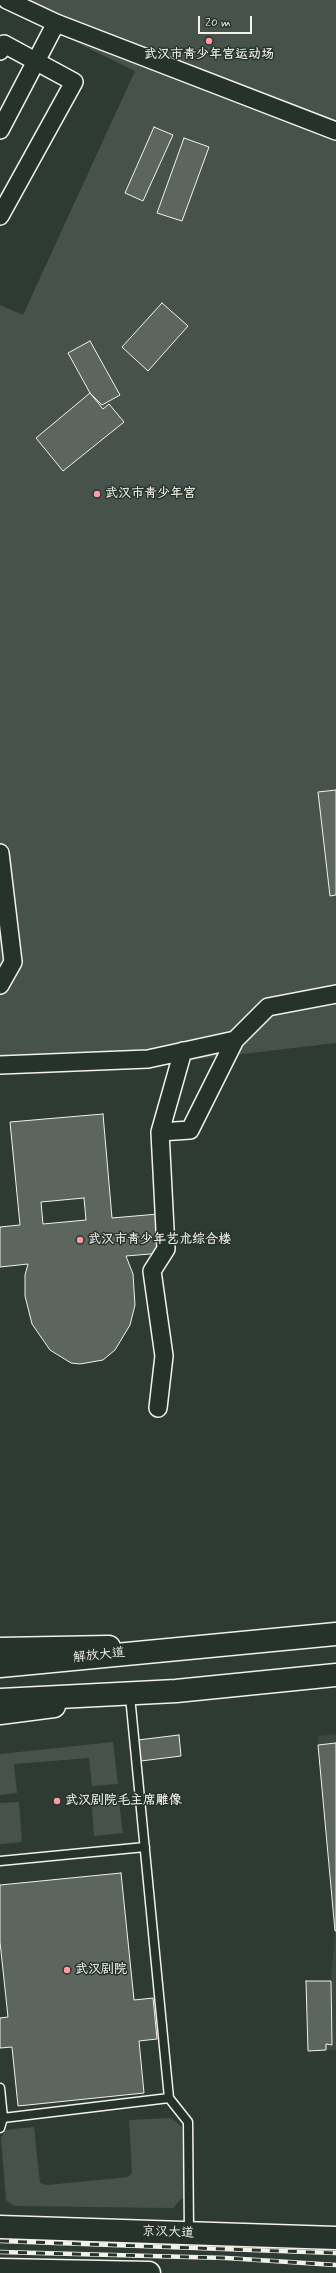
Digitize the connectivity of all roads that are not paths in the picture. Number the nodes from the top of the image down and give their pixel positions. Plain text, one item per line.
1 (7, 0) edge
2 (56, 23) junction
3 (0, 51) edge
4 (36, 62) junction
5 (0, 130) edge
6 (336, 131) edge
7 (0, 216) edge
8 (0, 853) edge
9 (0, 985) edge
10 (336, 994) edge
11 (235, 1040) junction
12 (183, 1051) junction
13 (0, 1065) edge
14 (160, 1132) junction
15 (158, 1408) dead end
16 (336, 1634) edge
17 (198, 1646) junction
18 (0, 1649) edge
19 (0, 1666) edge
20 (336, 1675) edge
21 (176, 1690) junction
22 (130, 1696) junction
23 (0, 1700) edge
24 (0, 1713) edge
25 (145, 1847) junction
26 (0, 1861) edge
27 (0, 2088) edge
28 (170, 2098) junction
29 (3, 2118) junction
30 (0, 2128) edge
31 (0, 2224) edge
32 (189, 2233) junction
33 (336, 2238) edge
34 (0, 2270) edge
35 (149, 2273) edge

1 - 2 street
2 - 4 street
2 - 6 street
3 - 4 street
4 - 5 street
4 - 7 street
8 - 9 street
10 - 11 street
11 - 12 street
11 - 14 street
12 - 13 street
12 - 14 street
14 - 15 street
16 - 17 main road, 解放大道
17 - 18 main road, 解放大道
17 - 19 main road, 解放大道
20 - 21 main road
21 - 22 main road
21 - 23 main road
22 - 24 main road
22 - 25 lane
25 - 26 lane
25 - 28 lane
27 - 29 lane
28 - 29 lane
28 - 32 lane
29 - 30 lane
31 - 32 main road, 京汉大道
32 - 33 main road, 京汉大道
34 - 35 main road

